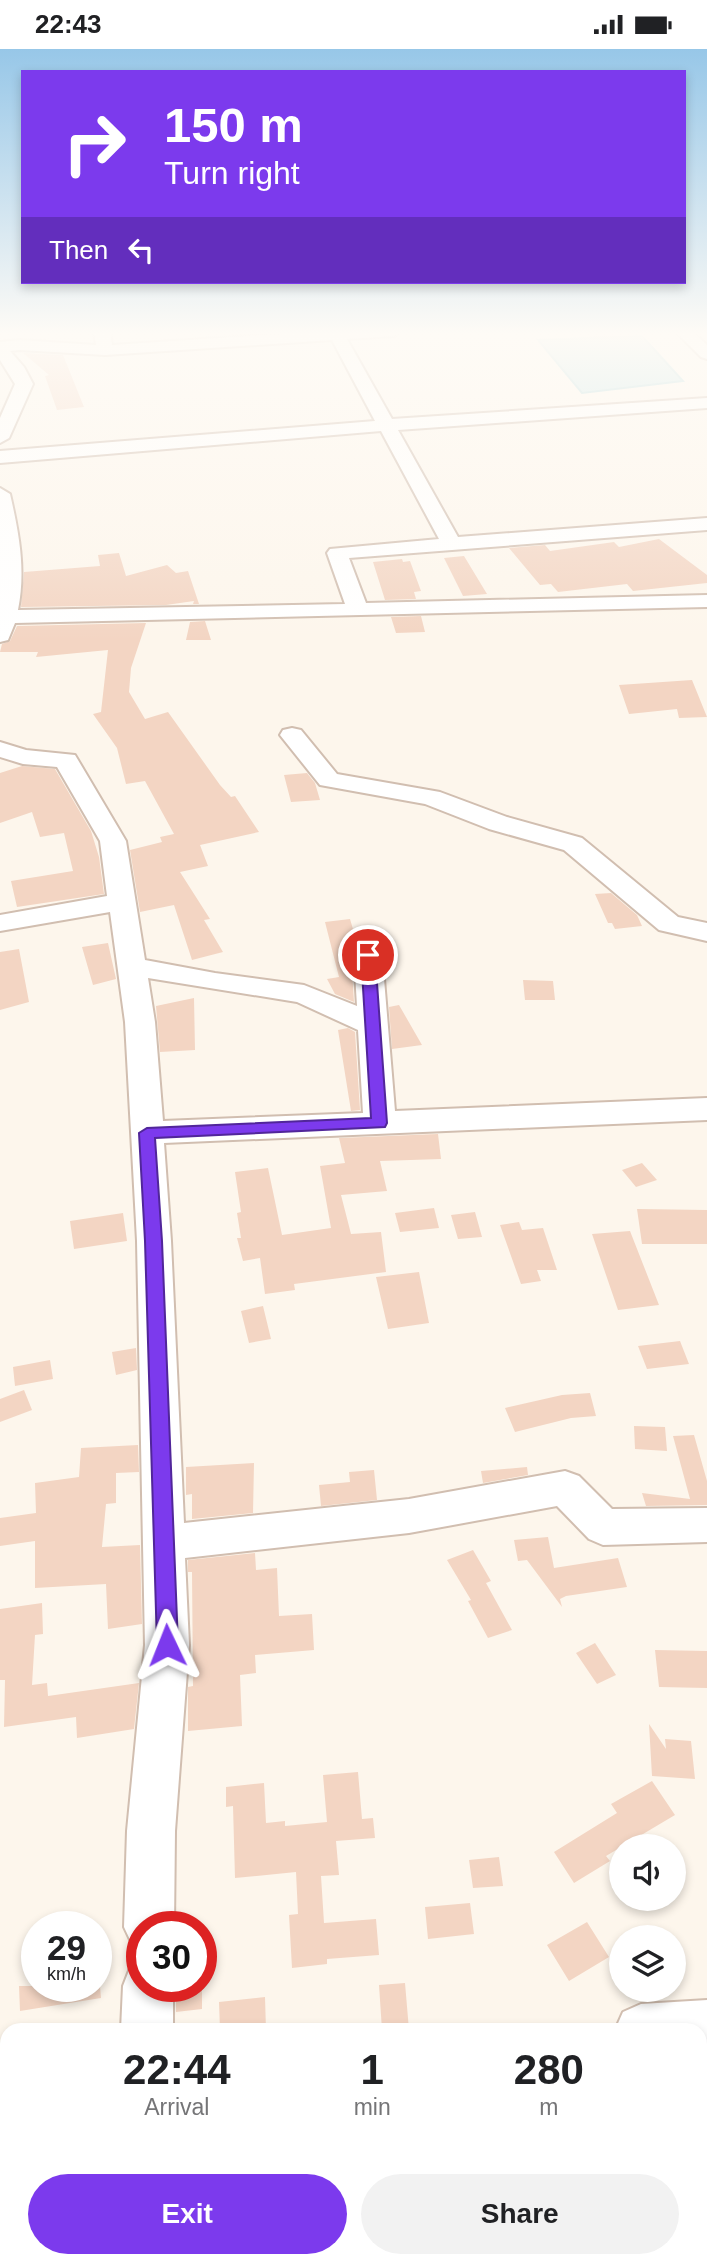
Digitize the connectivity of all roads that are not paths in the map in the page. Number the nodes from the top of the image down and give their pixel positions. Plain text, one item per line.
1 (272, 435) edge
2 (393, 435) edge
3 (0, 457) edge
4 (0, 494) edge
5 (707, 524) edge
6 (452, 544) junction
7 (707, 601) edge
8 (358, 610) junction
9 (2, 623) edge
10 (292, 735) dead end
11 (0, 749) edge
12 (121, 902) junction
13 (0, 923) edge
14 (707, 932) edge
15 (368, 955) dead end
16 (131, 966) junction
17 (373, 1024) junction
18 (707, 1109) edge
19 (380, 1123) junction
20 (147, 1133) junction
21 (707, 1525) edge
22 (164, 1543) junction
23 (149, 1911) edge
24 (148, 2002) edge
25 (147, 2023) edge

1 - 3 street
2 - 6 street
4 - 9 street
5 - 6 street
6 - 8 street
7 - 8 street
8 - 9 street
10 - 14 street
11 - 12 street
12 - 13 street
12 - 16 street
15 - 17 street
16 - 17 street
16 - 20 street
17 - 19 street
18 - 19 street
19 - 20 street
20 - 22 street
21 - 22 street
22 - 23 street
24 - 25 street

